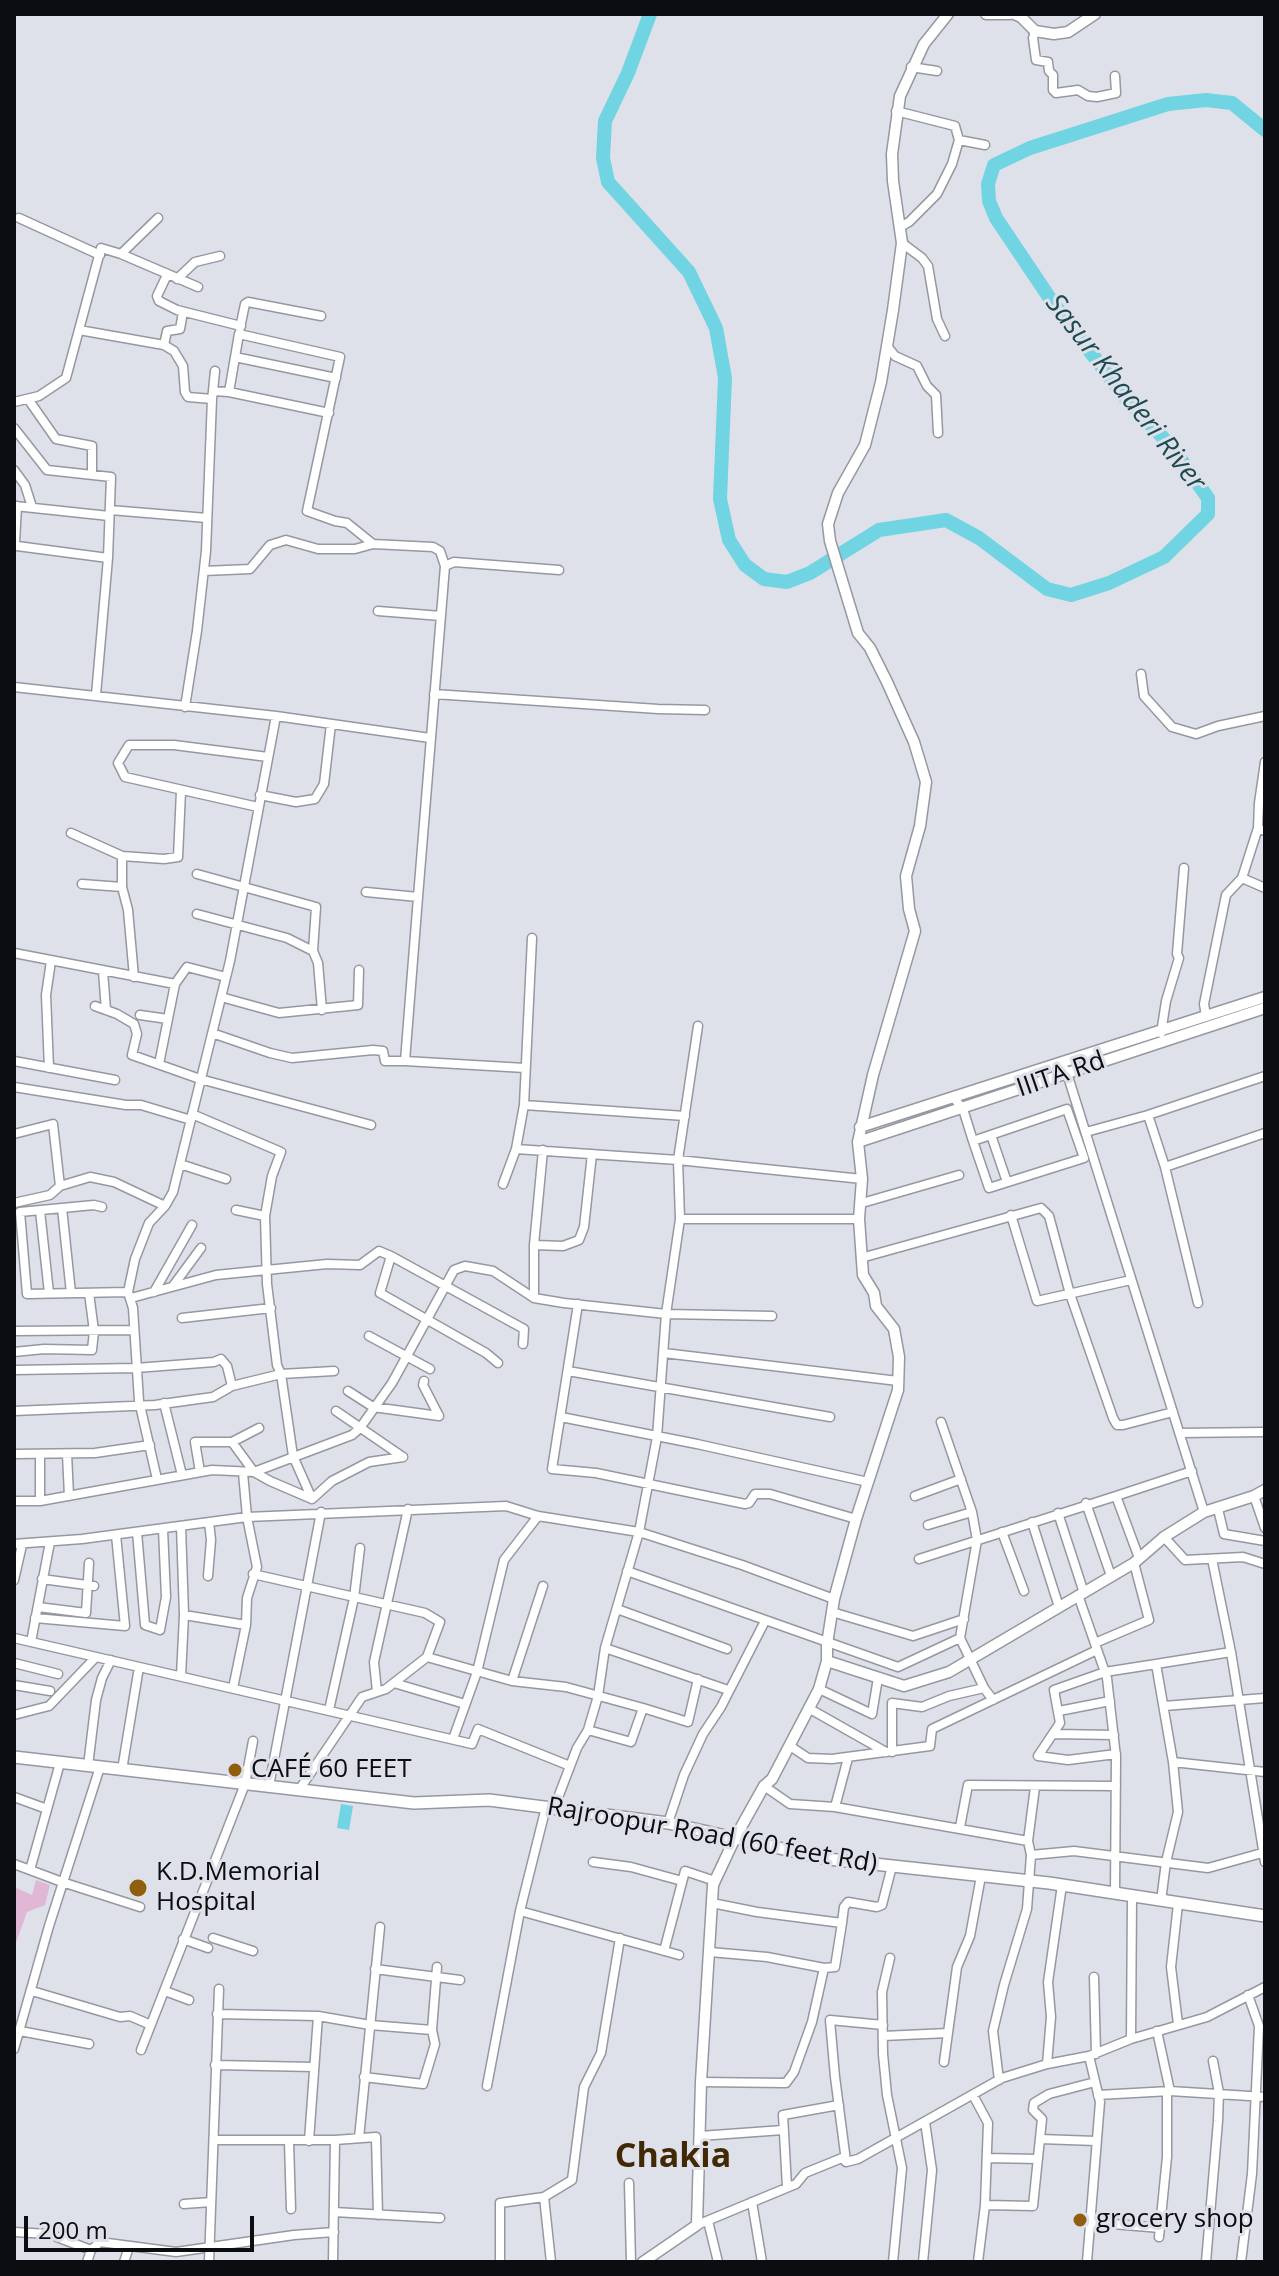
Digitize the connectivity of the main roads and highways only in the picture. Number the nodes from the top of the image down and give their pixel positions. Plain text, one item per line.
1 (14, 1757) edge
2 (1265, 1916) edge

1 - 2 main road, Rajroopur Road (60 feet Rd)

